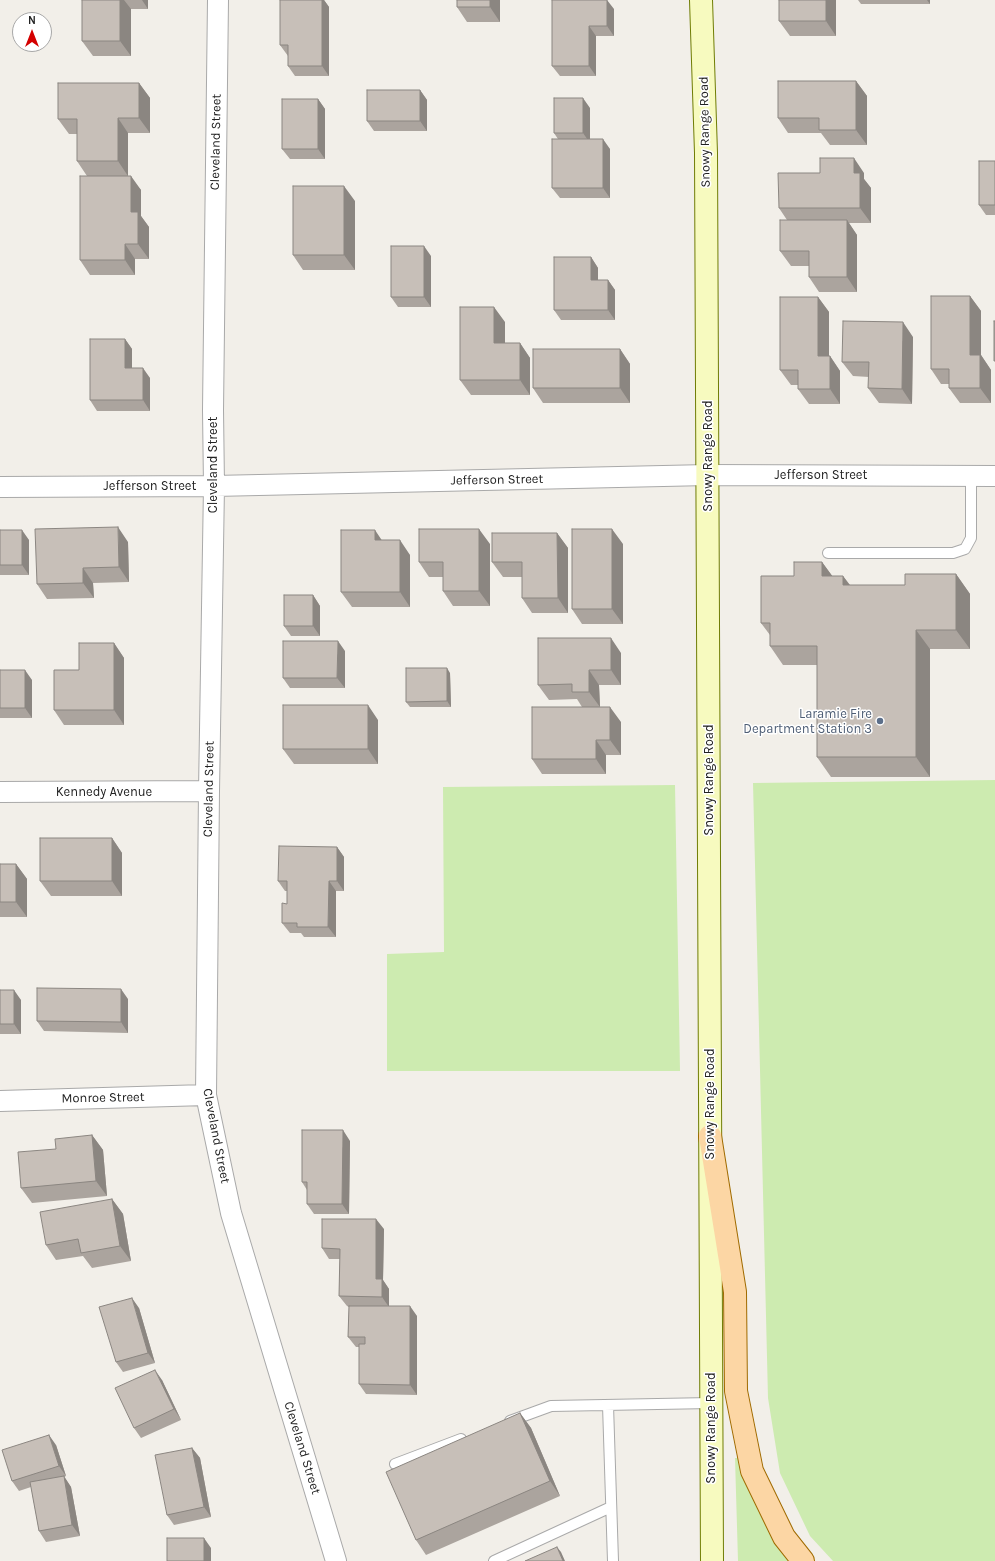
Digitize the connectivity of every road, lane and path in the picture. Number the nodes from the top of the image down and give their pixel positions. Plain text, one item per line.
1 (218, 0) edge
2 (701, 0) edge
3 (708, 475) junction
4 (971, 476) junction
5 (995, 476) edge
6 (0, 486) edge
7 (214, 486) junction
8 (828, 553) dead end
9 (209, 791) junction
10 (0, 792) edge
11 (206, 1095) junction
12 (0, 1101) edge
13 (710, 1136) junction
14 (711, 1403) junction
15 (608, 1405) junction
16 (499, 1425) edge
17 (469, 1436) edge
18 (395, 1464) dead end
19 (611, 1507) junction
20 (336, 1561) edge
21 (494, 1561) edge
22 (613, 1561) edge
23 (712, 1561) edge
24 (803, 1561) edge

1 - 7 street, Cleveland Street
2 - 3 main road, Snowy Range Road
3 - 4 street, Jefferson Street
3 - 7 street, Jefferson Street
3 - 13 main road, Snowy Range Road
4 - 5 street, Jefferson Street
4 - 8 lane
6 - 7 street, Jefferson Street
7 - 9 street, Cleveland Street
9 - 10 street, Kennedy Avenue
9 - 11 street, Cleveland Street
11 - 12 street, Monroe Street
11 - 20 street, Cleveland Street
13 - 14 main road, Snowy Range Road
13 - 24 main road
14 - 15 lane
14 - 23 main road, Snowy Range Road
15 - 16 lane
15 - 19 lane
17 - 18 lane
19 - 21 lane
19 - 22 lane

